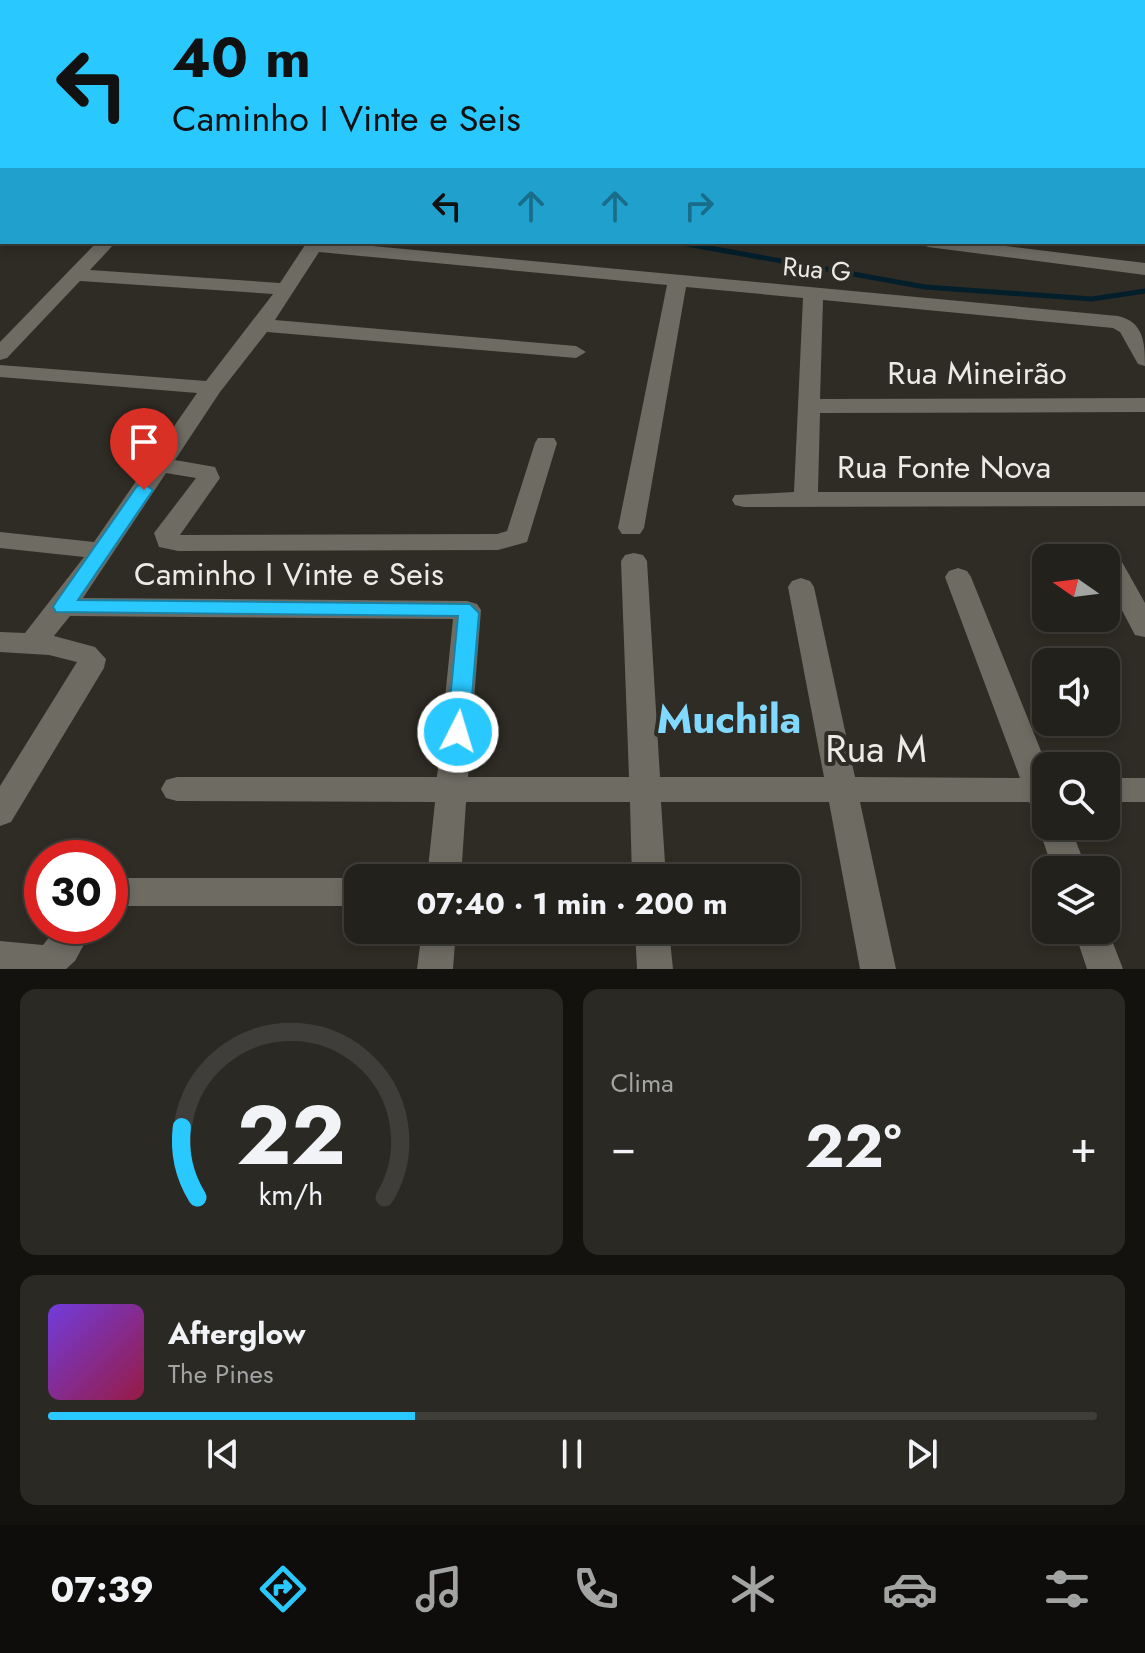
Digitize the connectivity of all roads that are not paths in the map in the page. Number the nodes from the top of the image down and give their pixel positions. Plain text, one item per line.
1 (105, 244) edge
2 (315, 244) edge
3 (944, 244) edge
4 (455, 249) edge
5 (1145, 269) edge
6 (76, 275) junction
7 (677, 281) junction
8 (285, 289) junction
9 (813, 295) junction
10 (262, 325) junction
11 (576, 352) dead end
12 (0, 354) edge
13 (1145, 360) edge
14 (0, 371) edge
15 (212, 388) junction
16 (1145, 405) edge
17 (810, 406) junction
18 (546, 443) dead end
19 (161, 465) junction
20 (806, 499) junction
21 (1145, 499) edge
22 (744, 500) dead end
23 (631, 528) dead end
24 (0, 540) edge
25 (101, 551) junction
26 (634, 561) dead end
27 (958, 577) dead end
28 (1120, 581) edge
29 (801, 587) dead end
30 (63, 607) junction
31 (1145, 628) edge
32 (0, 642) edge
33 (32, 644) junction
34 (1032, 765) edge
35 (177, 789) dead end
36 (643, 789) junction
37 (843, 789) junction
38 (1120, 790) edge
39 (1145, 790) edge
40 (453, 791) junction
41 (1032, 795) edge
42 (0, 813) edge
43 (445, 864) edge
44 (648, 864) edge
45 (128, 892) edge
46 (344, 892) edge
47 (66, 944) edge
48 (438, 944) edge
49 (653, 944) edge
50 (1096, 944) edge
51 (0, 957) edge
52 (435, 969) edge
53 (655, 969) edge
54 (878, 969) edge
55 (1105, 969) edge

1 - 6 street
2 - 4 street, Rua G
2 - 8 street
3 - 5 street
4 - 7 street, Rua G
6 - 8 street
6 - 12 street
7 - 9 street, Rua G
7 - 23 street
8 - 10 street
9 - 13 street, Rua G
9 - 17 street
10 - 11 street
10 - 15 street
14 - 15 street
15 - 19 street
16 - 17 street, Rua Mineirão
17 - 20 street
18 - 19 street
19 - 25 street
20 - 21 street, Rua Fonte Nova
20 - 22 street, Rua Fonte Nova
24 - 25 street
25 - 30 street
26 - 36 street
27 - 34 street
28 - 31 street
29 - 37 street
30 - 33 street
30 - 40 street, Caminho I Vinte e Seis
32 - 33 street
33 - 42 street
35 - 40 street, Rua M
36 - 37 street, Rua M
36 - 40 street, Rua M
36 - 44 street
37 - 41 street, Rua M
37 - 54 street
38 - 39 street
40 - 43 street
45 - 46 street
47 - 51 street
48 - 52 street
49 - 53 street
50 - 55 street

